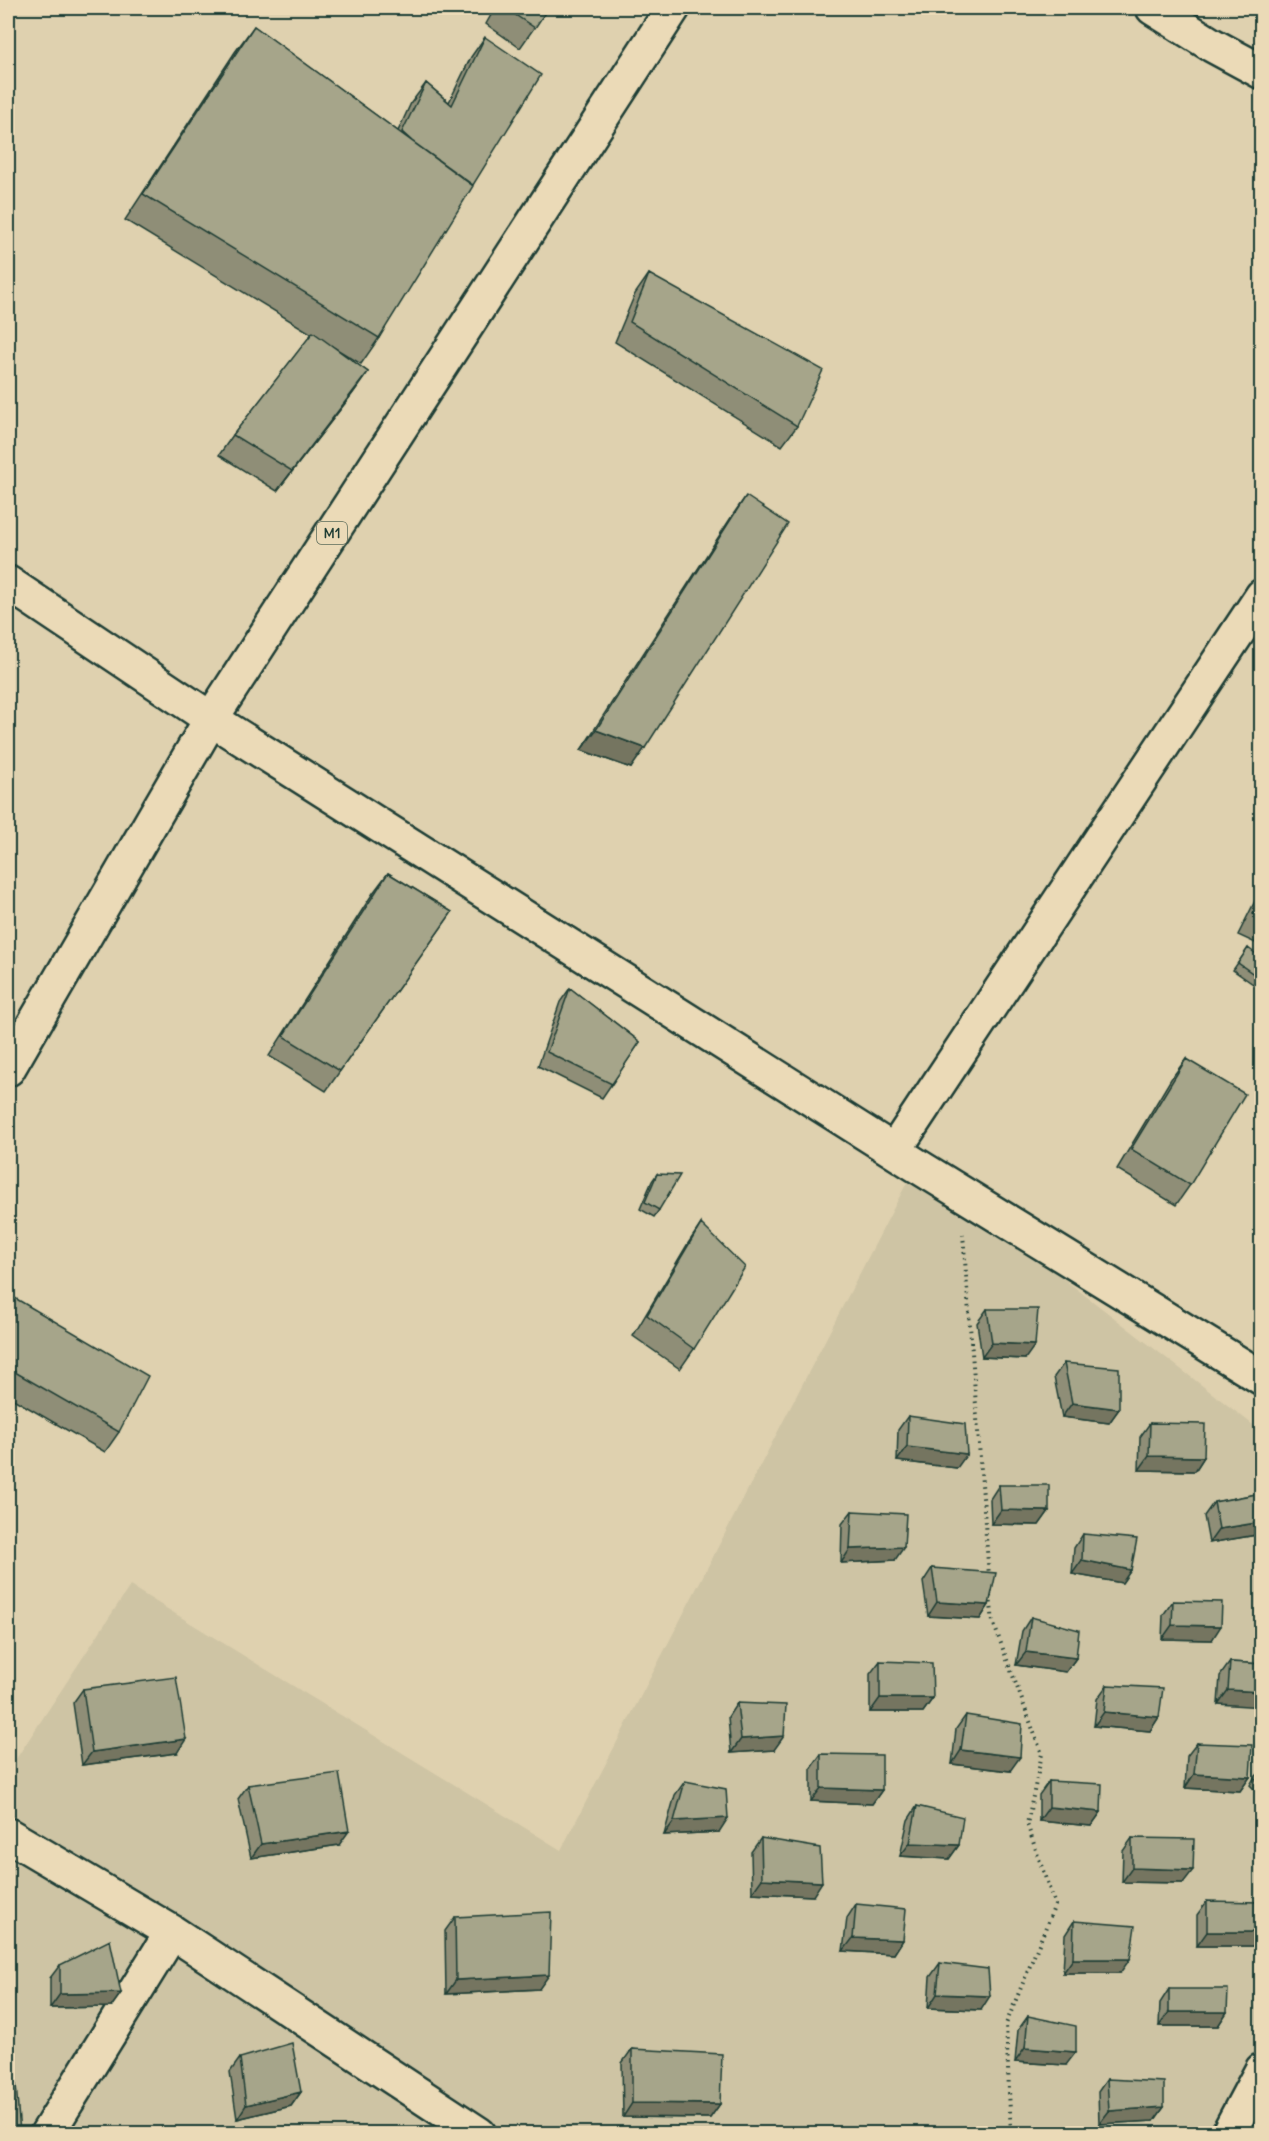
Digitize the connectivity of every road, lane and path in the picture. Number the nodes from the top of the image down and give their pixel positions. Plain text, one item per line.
1 (673, 8) edge
2 (1153, 8) edge
3 (1262, 72) edge
4 (8, 583) edge
5 (1262, 596) edge
6 (211, 719) junction
7 (8, 1069) edge
8 (894, 1151) junction
9 (960, 1191) junction
10 (1262, 1378) edge
11 (8, 1835) edge
12 (172, 1932) junction
13 (1262, 2070) edge
14 (46, 2133) edge
15 (479, 2133) edge
16 (1011, 2133) edge
17 (1228, 2133) edge

1 - 6 street, M1
2 - 3 street
4 - 6 street
5 - 8 street
6 - 7 street, M1
6 - 8 street
8 - 9 street
9 - 10 street
9 - 16 path
11 - 12 street
12 - 14 street
12 - 15 street
13 - 17 street

